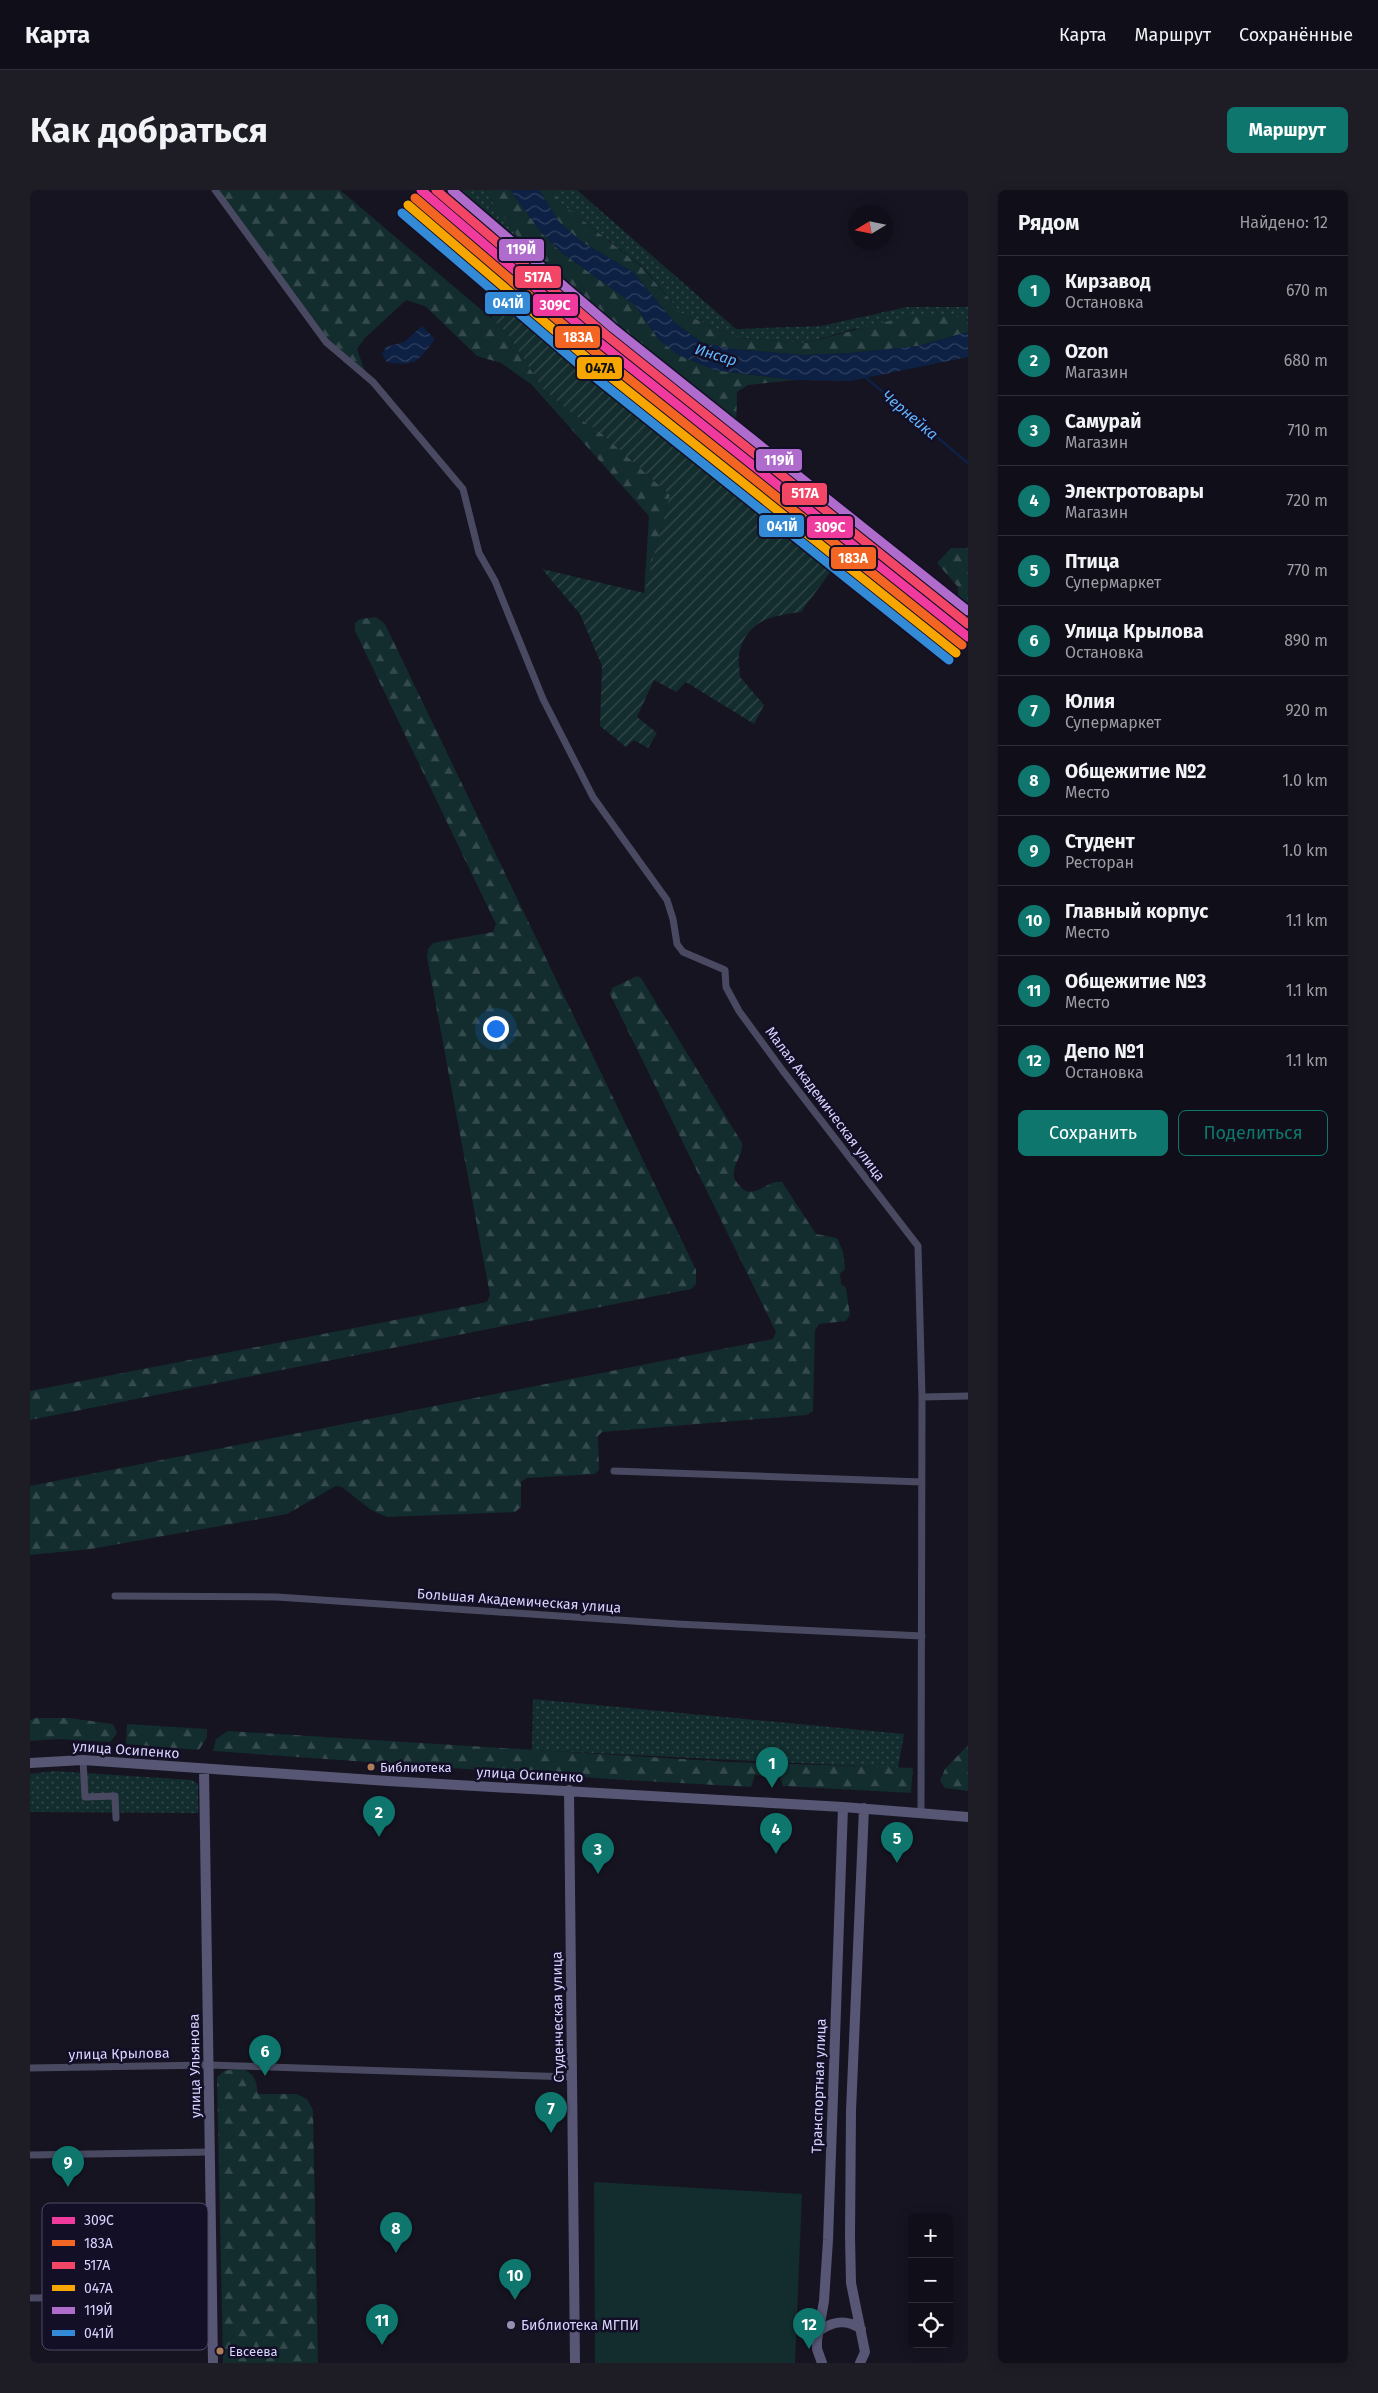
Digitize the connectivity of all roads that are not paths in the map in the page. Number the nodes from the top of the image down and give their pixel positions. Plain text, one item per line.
1 (215, 190) edge
2 (968, 1396) edge
3 (922, 1397) junction
4 (614, 1470) dead end
5 (922, 1482) junction
6 (115, 1596) dead end
7 (922, 1636) junction
8 (83, 1760) junction
9 (30, 1763) edge
10 (204, 1769) junction
11 (569, 1790) junction
12 (843, 1807) junction
13 (864, 1808) junction
14 (921, 1812) junction
15 (968, 1817) edge
16 (116, 1818) dead end
17 (209, 2065) junction
18 (30, 2068) edge
19 (572, 2077) junction
20 (210, 2152) junction
21 (30, 2155) edge
22 (208, 2296) edge
23 (212, 2296) junction
24 (861, 2329) junction
25 (820, 2330) junction
26 (213, 2363) edge
27 (575, 2363) edge
28 (822, 2363) edge
29 (860, 2363) edge

1 - 3 street, Малая Академическая улица
2 - 3 street
3 - 5 street
4 - 5 street
5 - 7 street
6 - 7 street, Большая Академическая улица
7 - 14 street
8 - 9 street, улица Осипенко
8 - 10 street, улица Осипенко
8 - 16 street
10 - 11 street, улица Осипенко
10 - 17 street, улица Ульянова
11 - 12 street, улица Осипенко
11 - 19 street, Студенческая улица
12 - 13 street, улица Осипенко
12 - 25 street, Транспортная улица
13 - 14 street, улица Осипенко
13 - 24 street
14 - 15 street, улица Осипенко
17 - 18 street, улица Крылова
17 - 19 street, улица Крылова
17 - 20 street, улица Ульянова
19 - 27 street, Студенческая улица
20 - 21 street
20 - 23 street, улица Ульянова
22 - 23 street
23 - 26 street, улица Ульянова
24 - 25 street
24 - 29 street
25 - 28 street, Транспортная улица

